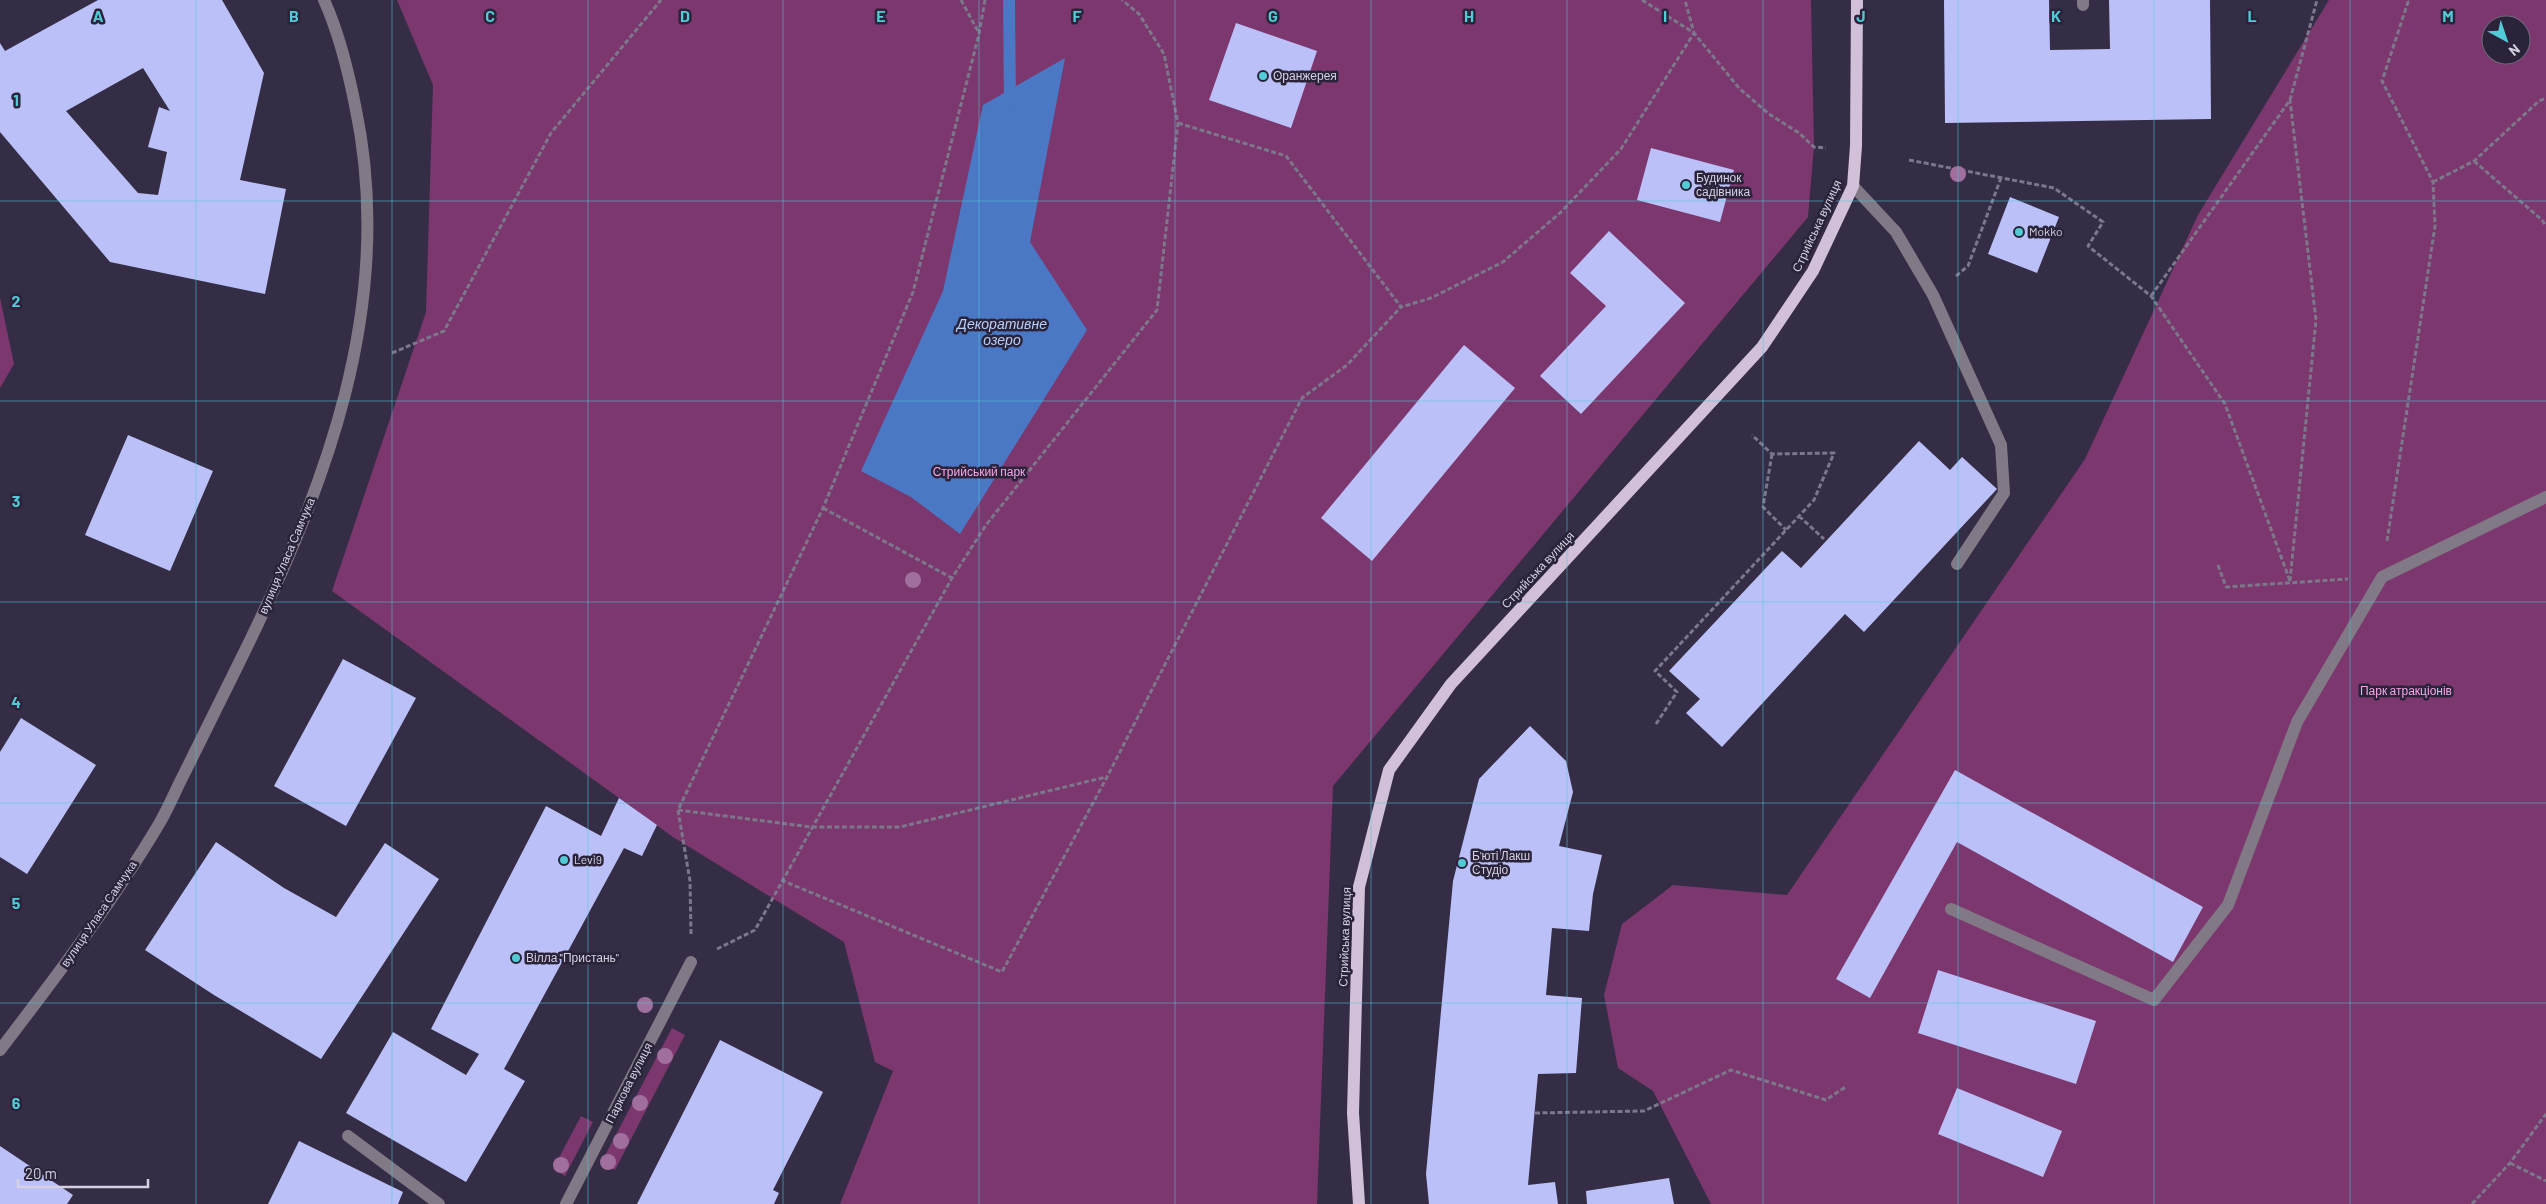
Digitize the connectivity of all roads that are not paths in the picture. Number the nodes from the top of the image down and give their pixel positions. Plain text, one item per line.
1 (324, 0) edge
2 (1857, 0) edge
3 (1853, 186) junction
4 (2546, 496) edge
5 (1957, 564) dead end
6 (1951, 910) dead end
7 (691, 962) road end
8 (0, 1050) edge
9 (348, 1136) dead end
10 (438, 1204) edge
11 (566, 1204) edge
12 (1359, 1204) edge

1 - 8 street, вулиця Уласа Самчука
2 - 3 main road, Стрийська вулиця
3 - 5 street
3 - 12 main road, Стрийська вулиця
4 - 6 street
7 - 11 street, Паркова вулиця
9 - 10 street

